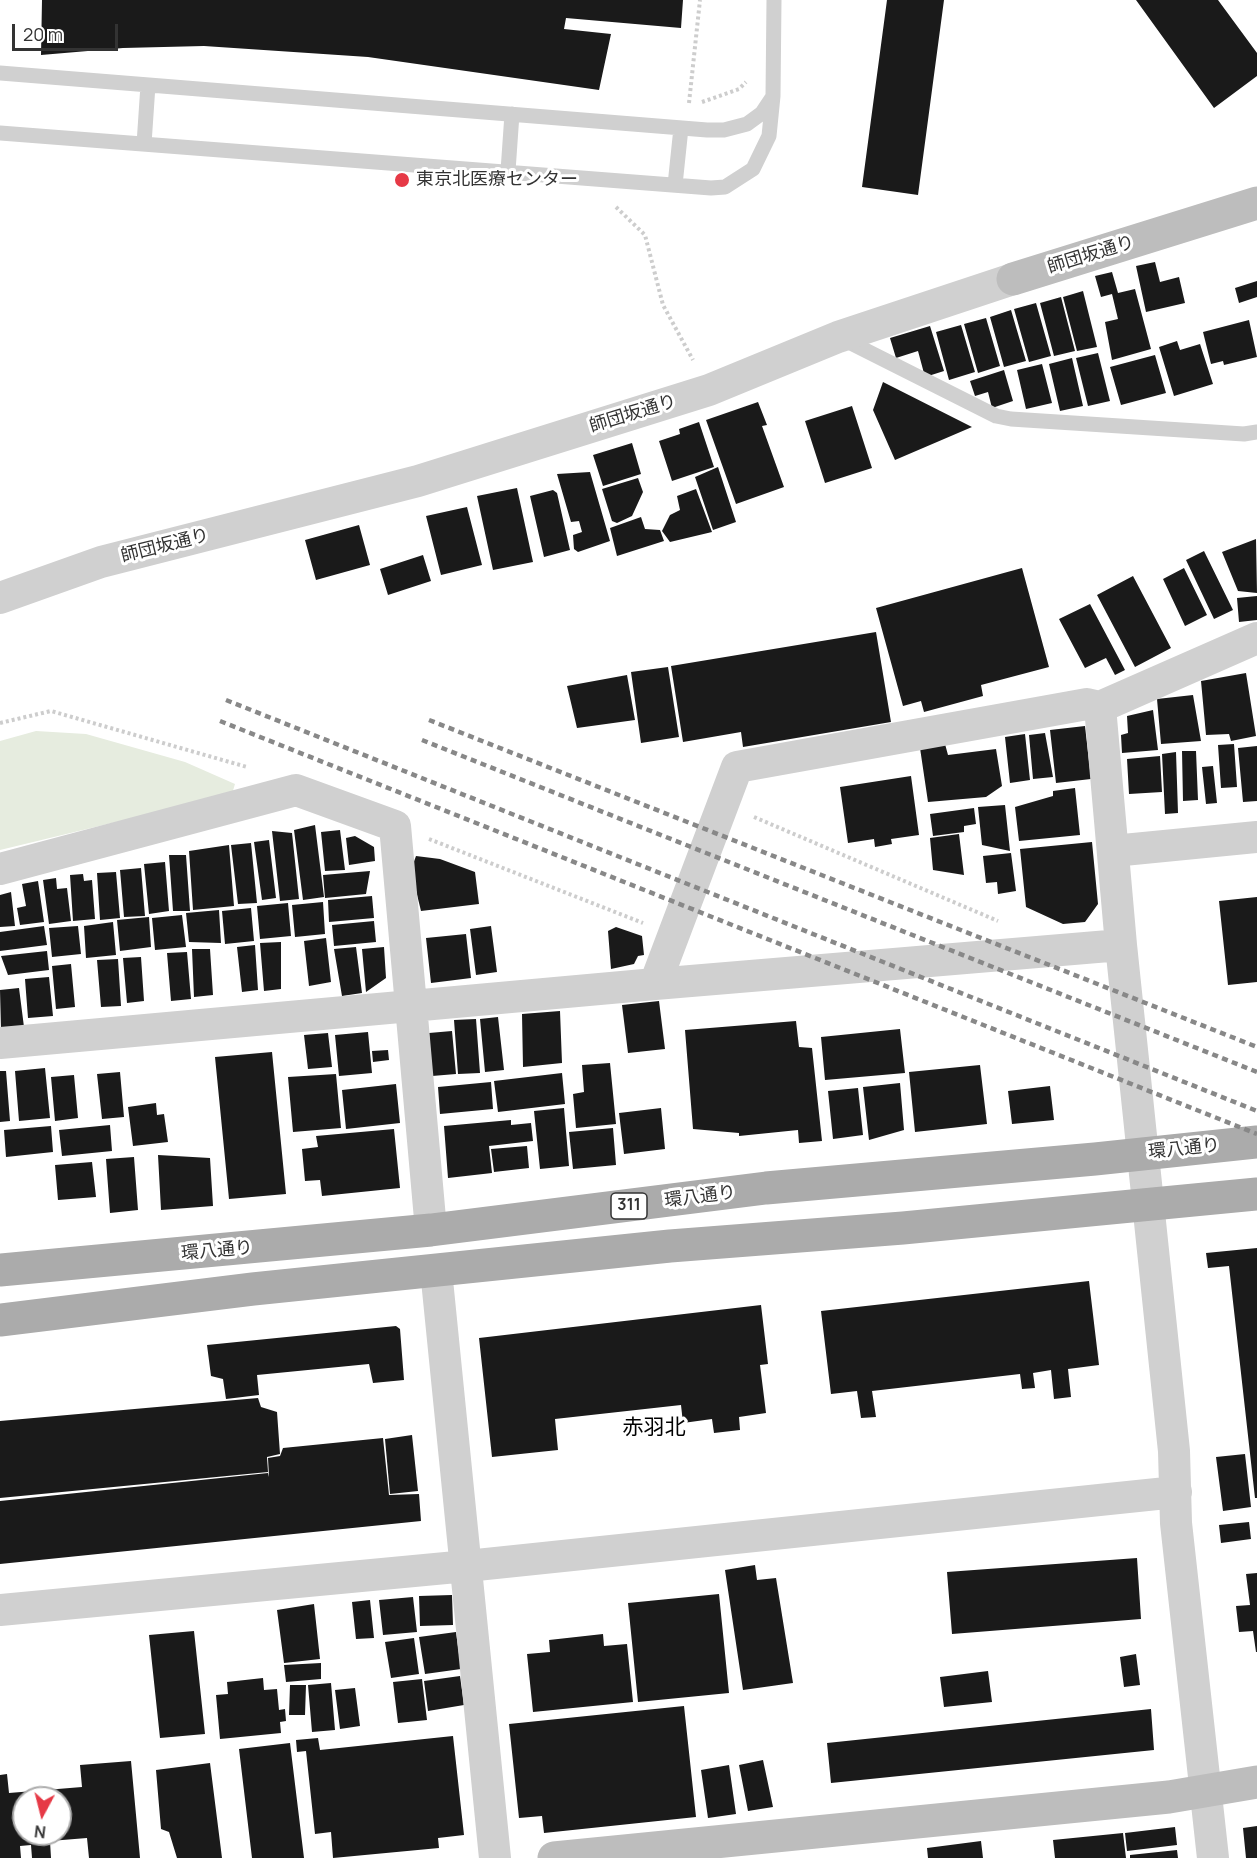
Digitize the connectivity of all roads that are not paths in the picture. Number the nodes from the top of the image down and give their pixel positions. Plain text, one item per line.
1 (774, 0) edge
2 (0, 72) edge
3 (148, 85) junction
4 (773, 96) junction
5 (512, 114) junction
6 (681, 128) junction
7 (0, 133) edge
8 (144, 144) junction
9 (508, 171) junction
10 (675, 185) junction
11 (1257, 203) edge
12 (1013, 279) joint
13 (838, 337) junction
14 (1257, 432) edge
15 (0, 598) edge
16 (1257, 638) edge
17 (1100, 707) junction
18 (1257, 837) edge
19 (1113, 851) junction
20 (0, 869) edge
21 (1121, 945) junction
22 (655, 984) junction
23 (410, 1007) junction
24 (0, 1042) edge
25 (1257, 1142) edge
26 (1144, 1154) junction
27 (1257, 1194) edge
28 (1149, 1205) junction
29 (431, 1230) junction
30 (0, 1270) edge
31 (436, 1270) junction
32 (0, 1320) edge
33 (1176, 1492) junction
34 (467, 1566) junction
35 (0, 1610) edge
36 (1257, 1782) edge
37 (1206, 1789) junction
38 (495, 1858) edge
39 (554, 1858) edge
40 (1213, 1858) edge

1 - 4 lane
2 - 3 lane
3 - 5 lane
3 - 8 lane
4 - 6 lane
4 - 10 lane
5 - 6 lane
5 - 9 lane
6 - 10 lane
7 - 8 lane
8 - 9 lane
9 - 10 lane
11 - 12 street, 師団坂通り
12 - 13 street, 師団坂通り
13 - 14 lane
13 - 15 street, 師団坂通り
16 - 17 street
17 - 19 street
17 - 22 street
18 - 19 street
19 - 21 street
20 - 23 street
21 - 22 street
21 - 26 street
22 - 23 street
23 - 24 street
23 - 29 street
25 - 26 main road, 環八通り / 311
26 - 28 street
26 - 29 main road, 環八通り / 311
27 - 28 main road
28 - 31 main road
28 - 33 street
29 - 30 main road, 環八通り / 311
31 - 32 main road
31 - 34 street
33 - 34 street
33 - 37 street
34 - 35 street
34 - 38 street
36 - 37 street
37 - 39 street
37 - 40 street

